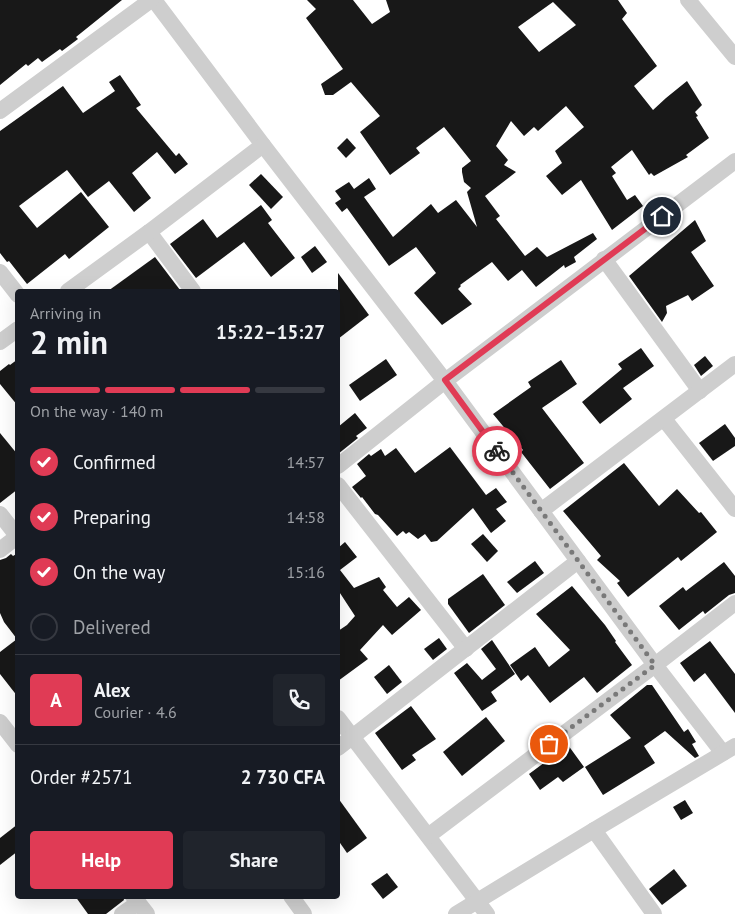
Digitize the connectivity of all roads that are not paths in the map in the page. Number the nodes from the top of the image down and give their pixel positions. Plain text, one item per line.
1 (152, 0) edge
2 (688, 0) edge
3 (735, 57) edge
4 (0, 111) edge
5 (263, 145) junction
6 (735, 161) edge
7 (149, 232) junction
8 (604, 259) junction
9 (0, 272) edge
10 (71, 289) edge
11 (192, 289) edge
12 (15, 291) edge
13 (15, 330) edge
14 (0, 342) edge
15 (735, 364) edge
16 (445, 380) junction
17 (700, 392) junction
18 (664, 418) junction
19 (340, 464) edge
20 (340, 488) edge
21 (735, 509) edge
22 (541, 511) junction
23 (0, 514) edge
24 (15, 534) edge
25 (15, 539) edge
26 (0, 550) edge
27 (578, 561) junction
28 (735, 603) edge
29 (466, 650) junction
30 (655, 665) junction
31 (340, 721) edge
32 (0, 722) edge
33 (352, 737) junction
34 (15, 741) edge
35 (340, 746) edge
36 (729, 749) edge
37 (594, 830) junction
38 (428, 836) junction
39 (293, 899) edge
40 (476, 901) junction
41 (139, 904) edge
42 (122, 914) edge
43 (304, 914) edge
44 (456, 914) edge
45 (486, 914) edge
46 (654, 914) edge

1 - 4 street
1 - 5 street
2 - 3 street
5 - 7 street
5 - 16 street
6 - 8 street
7 - 10 street
7 - 11 street
8 - 16 street
8 - 17 street
9 - 12 street
13 - 14 street
15 - 17 street
16 - 19 street
16 - 22 street
17 - 18 street
18 - 21 street
18 - 22 street
20 - 29 street
22 - 27 street
23 - 24 street
25 - 26 street
27 - 29 street
27 - 30 street
28 - 30 street
29 - 33 street
30 - 36 street
30 - 38 street
31 - 33 street
32 - 34 street
33 - 35 street
33 - 38 street
36 - 37 street
37 - 40 street
37 - 46 street
38 - 40 street
39 - 43 street
40 - 44 street
40 - 45 street
41 - 42 street

